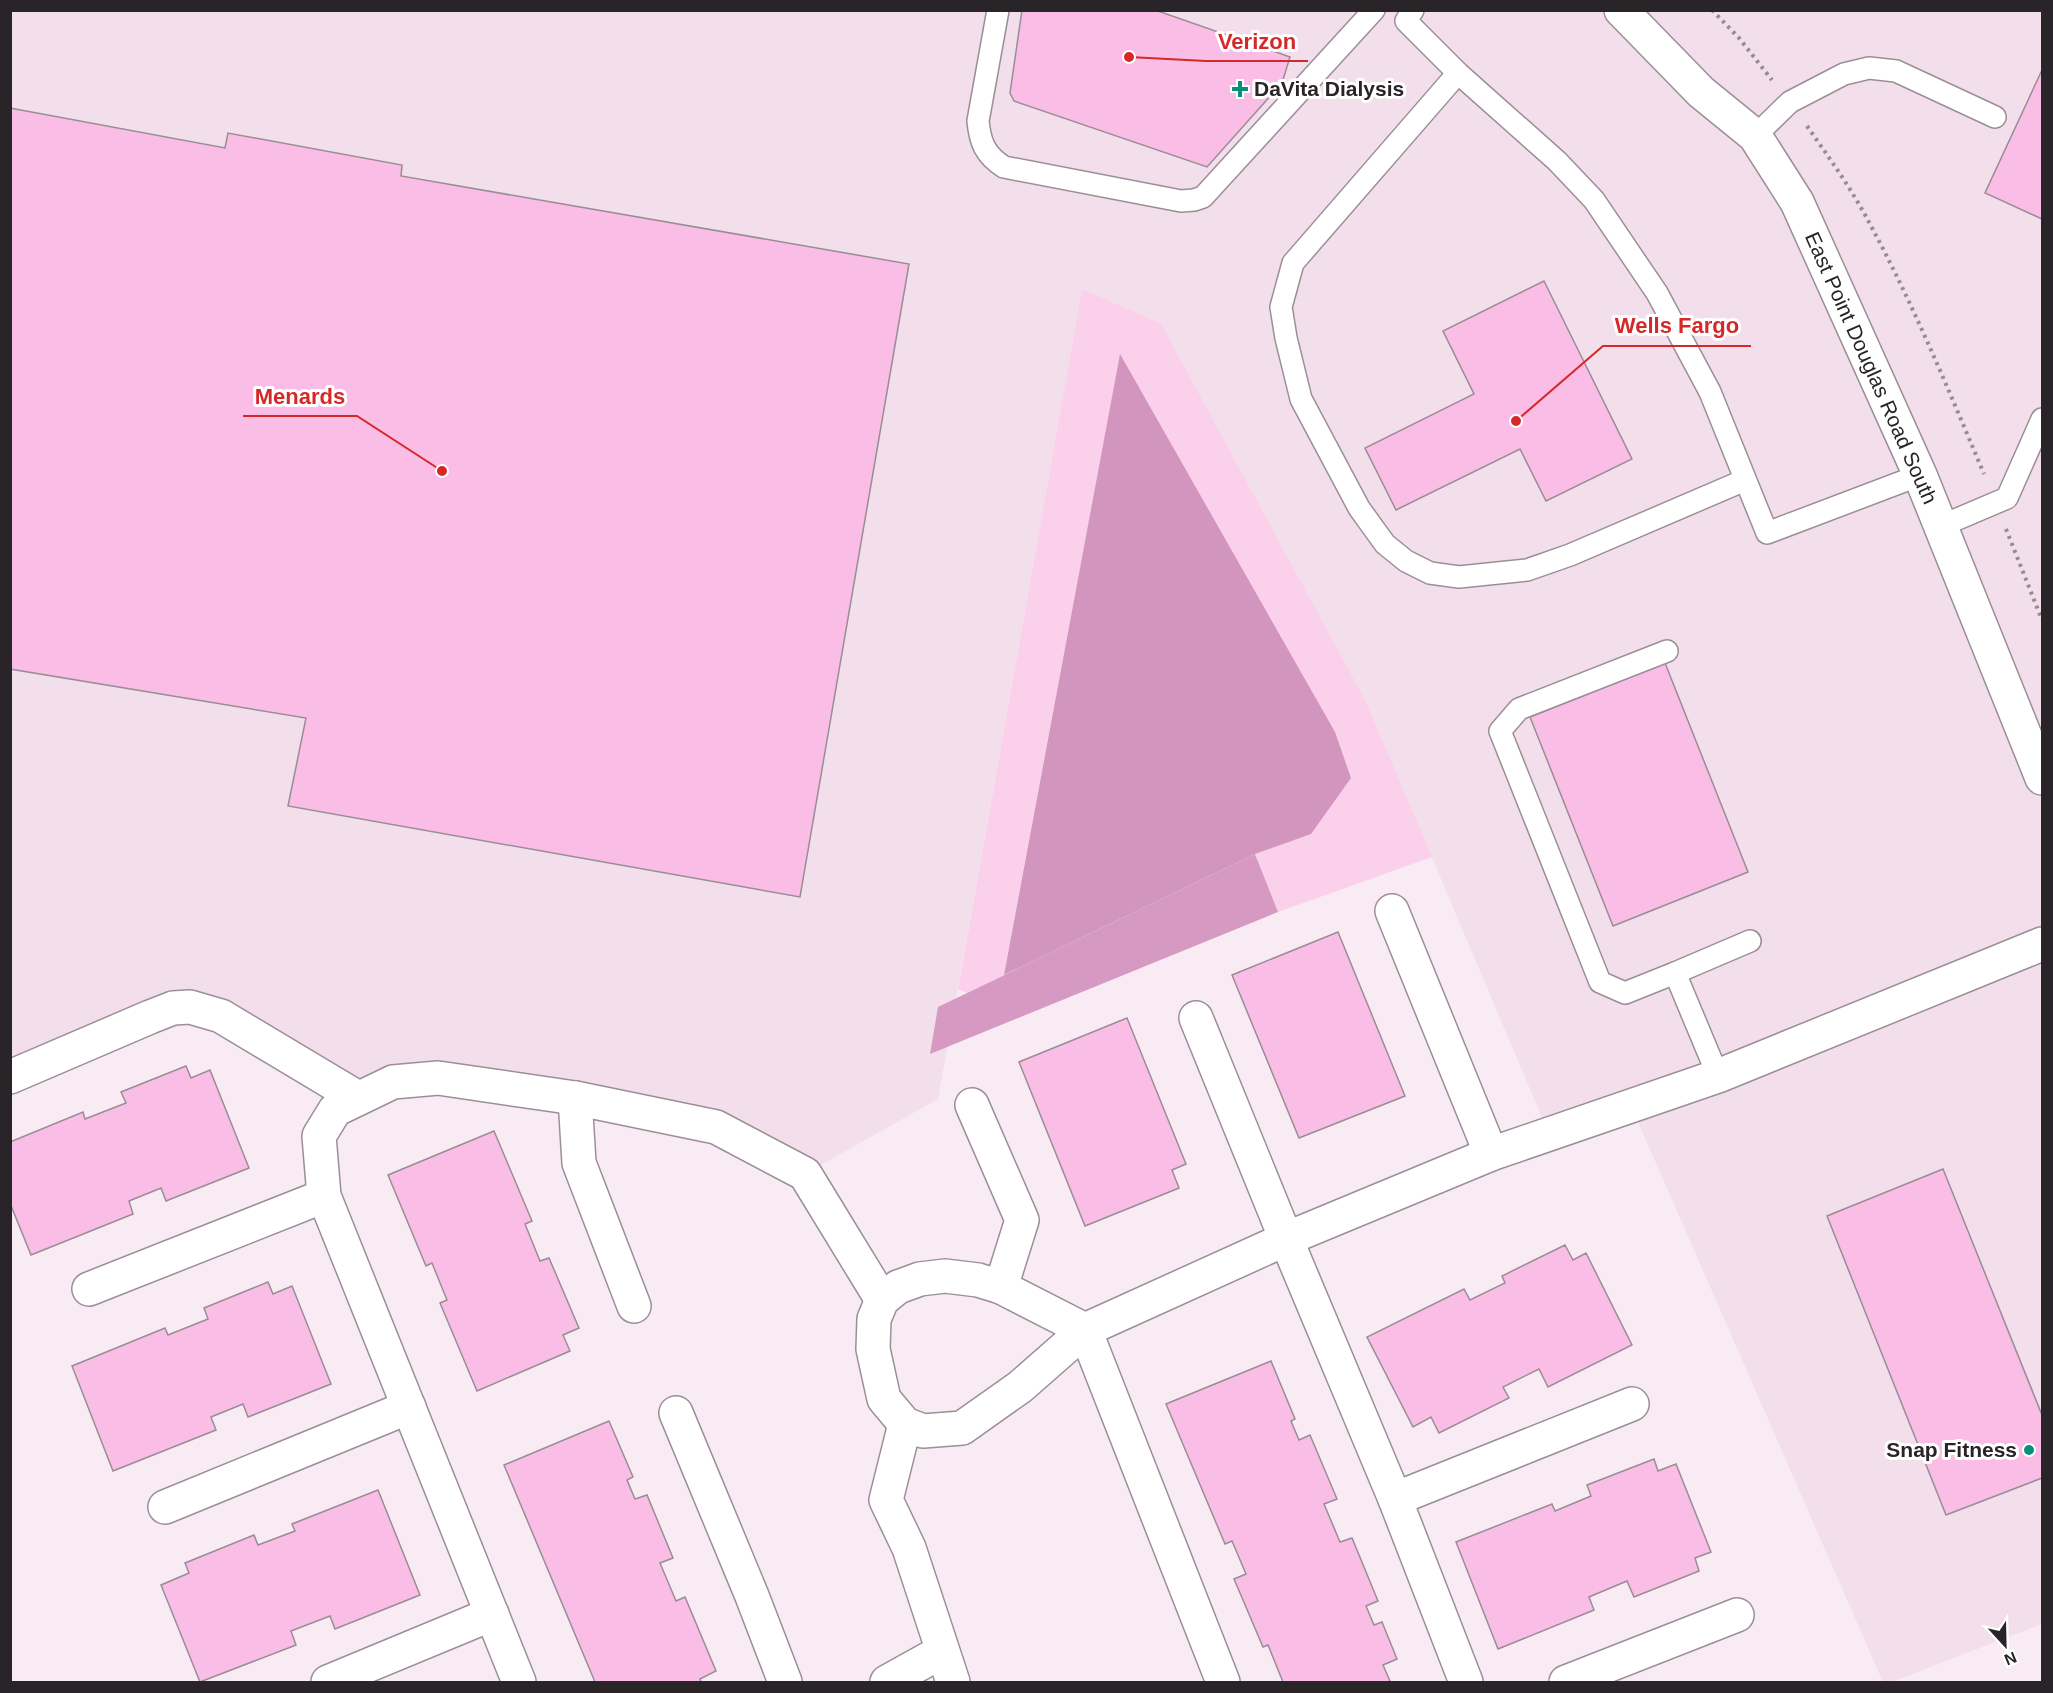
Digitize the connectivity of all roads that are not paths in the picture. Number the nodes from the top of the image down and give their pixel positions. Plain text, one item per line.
1 (998, 10) edge
2 (1376, 10) edge
3 (1621, 10) edge
4 (1410, 16) edge
5 (1458, 73) junction
6 (1995, 117) dead end
7 (1755, 136) junction
8 (2043, 419) edge
9 (1920, 475) junction
10 (1745, 480) junction
11 (1941, 526) junction
12 (1666, 651) dead end
13 (2042, 778) edge
14 (1392, 911) dead end
15 (1750, 941) dead end
16 (2043, 944) edge
17 (1676, 973) junction
18 (1196, 1018) dead end
19 (1718, 1076) junction
20 (10, 1077) edge
21 (358, 1098) junction
22 (575, 1098) junction
23 (972, 1105) dead end
24 (1491, 1154) junction
25 (324, 1196) junction
26 (1286, 1239) junction
27 (1001, 1287) junction
28 (89, 1289) dead end
29 (882, 1300) junction
30 (634, 1306) dead end
31 (1084, 1330) junction
32 (1632, 1404) dead end
33 (409, 1407) junction
34 (676, 1413) dead end
35 (905, 1424) junction
36 (1395, 1498) junction
37 (165, 1507) dead end
38 (492, 1614) junction
39 (1737, 1615) dead end
40 (941, 1652) junction
41 (328, 1683) edge
42 (519, 1683) edge
43 (785, 1683) edge
44 (887, 1683) edge
45 (953, 1683) edge
46 (1223, 1683) edge
47 (1466, 1683) edge
48 (1566, 1683) edge

1 - 2 lane
2 - 4 lane
3 - 7 street, East Point Douglas Road South
4 - 5 lane
5 - 10 lane
5 - 10 lane
6 - 7 lane
7 - 9 street, East Point Douglas Road South
8 - 11 lane
9 - 10 lane
9 - 11 street, East Point Douglas Road South
11 - 13 street, East Point Douglas Road South
12 - 17 lane
14 - 24 street
15 - 17 lane
16 - 19 street
17 - 19 lane
18 - 26 street
19 - 24 street
20 - 21 street
21 - 22 street
21 - 25 street
22 - 29 street
22 - 30 street
23 - 27 street
24 - 26 street
25 - 28 street
25 - 33 street
26 - 31 street
26 - 36 street
27 - 29 street
27 - 31 street
29 - 35 street
31 - 35 street
31 - 46 street
32 - 36 street
33 - 37 street
33 - 38 street
34 - 43 street
35 - 40 street
36 - 47 street
38 - 41 street
38 - 42 street
39 - 48 street
40 - 44 street
40 - 45 street

